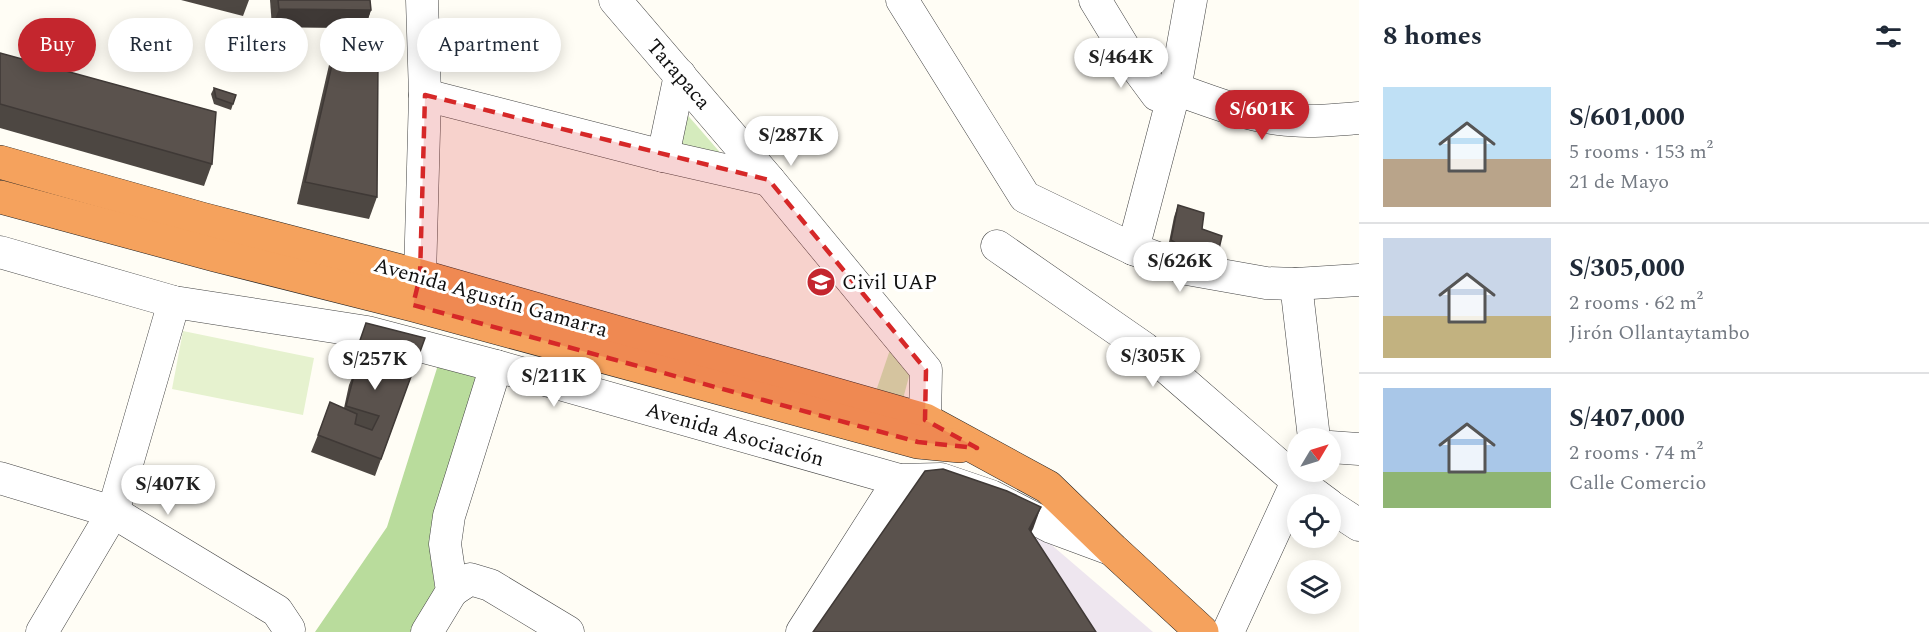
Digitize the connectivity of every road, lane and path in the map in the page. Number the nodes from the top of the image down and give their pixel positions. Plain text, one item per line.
1 (422, 0) edge
2 (615, 0) edge
3 (902, 0) edge
4 (1095, 0) edge
5 (1191, 0) edge
6 (680, 75) junction
7 (1175, 89) junction
8 (425, 95) junction
9 (1359, 118) edge
10 (663, 156) junction
11 (0, 162) edge
12 (769, 180) junction
13 (0, 197) edge
14 (997, 246) dead end
15 (1133, 249) junction
16 (0, 252) edge
17 (1359, 280) edge
18 (1296, 284) junction
19 (416, 291) junction
20 (174, 302) junction
21 (496, 366) junction
22 (925, 420) junction
23 (1313, 428) edge
24 (976, 448) junction
25 (1341, 448) edge
26 (1359, 449) edge
27 (1287, 466) edge
28 (0, 478) edge
29 (899, 480) junction
30 (1296, 482) edge
31 (1305, 482) edge
32 (1318, 494) edge
33 (113, 512) junction
34 (1341, 513) edge
35 (1359, 525) edge
36 (1113, 550) junction
37 (452, 591) junction
38 (288, 630) edge
39 (42, 632) edge
40 (427, 632) edge
41 (568, 632) edge
42 (802, 632) edge
43 (1202, 632) edge
44 (1228, 632) edge

1 - 8 street
2 - 6 street, Tarapaca
3 - 15 street
4 - 7 street
5 - 7 street
6 - 10 street
6 - 12 street, Tarapaca
7 - 9 street
7 - 15 street
8 - 10 street
8 - 19 street
10 - 12 street
11 - 19 highway, Avenida Agustín Gamarra
12 - 22 street, Tarapaca
13 - 19 highway, Avenida Agustín Gamarra
14 - 27 street
15 - 18 street
16 - 20 street, Avenida Asociación
17 - 18 street
18 - 23 street
19 - 22 highway, Avenida Agustín Gamarra
19 - 24 highway, Avenida Agustín Gamarra
20 - 21 street, Avenida Asociación
20 - 33 street
21 - 29 street, Avenida Asociación
21 - 37 street
22 - 24 highway, Avenida Agustín Gamarra
24 - 36 highway, Avenida Agustín Gamarra
25 - 26 street
28 - 33 street
29 - 36 street, Avenida Asociación
29 - 42 street
30 - 44 street
31 - 32 street
33 - 38 street
33 - 39 street
34 - 35 street
36 - 43 highway, Avenida Agustín Gamarra
37 - 40 street
37 - 41 street

